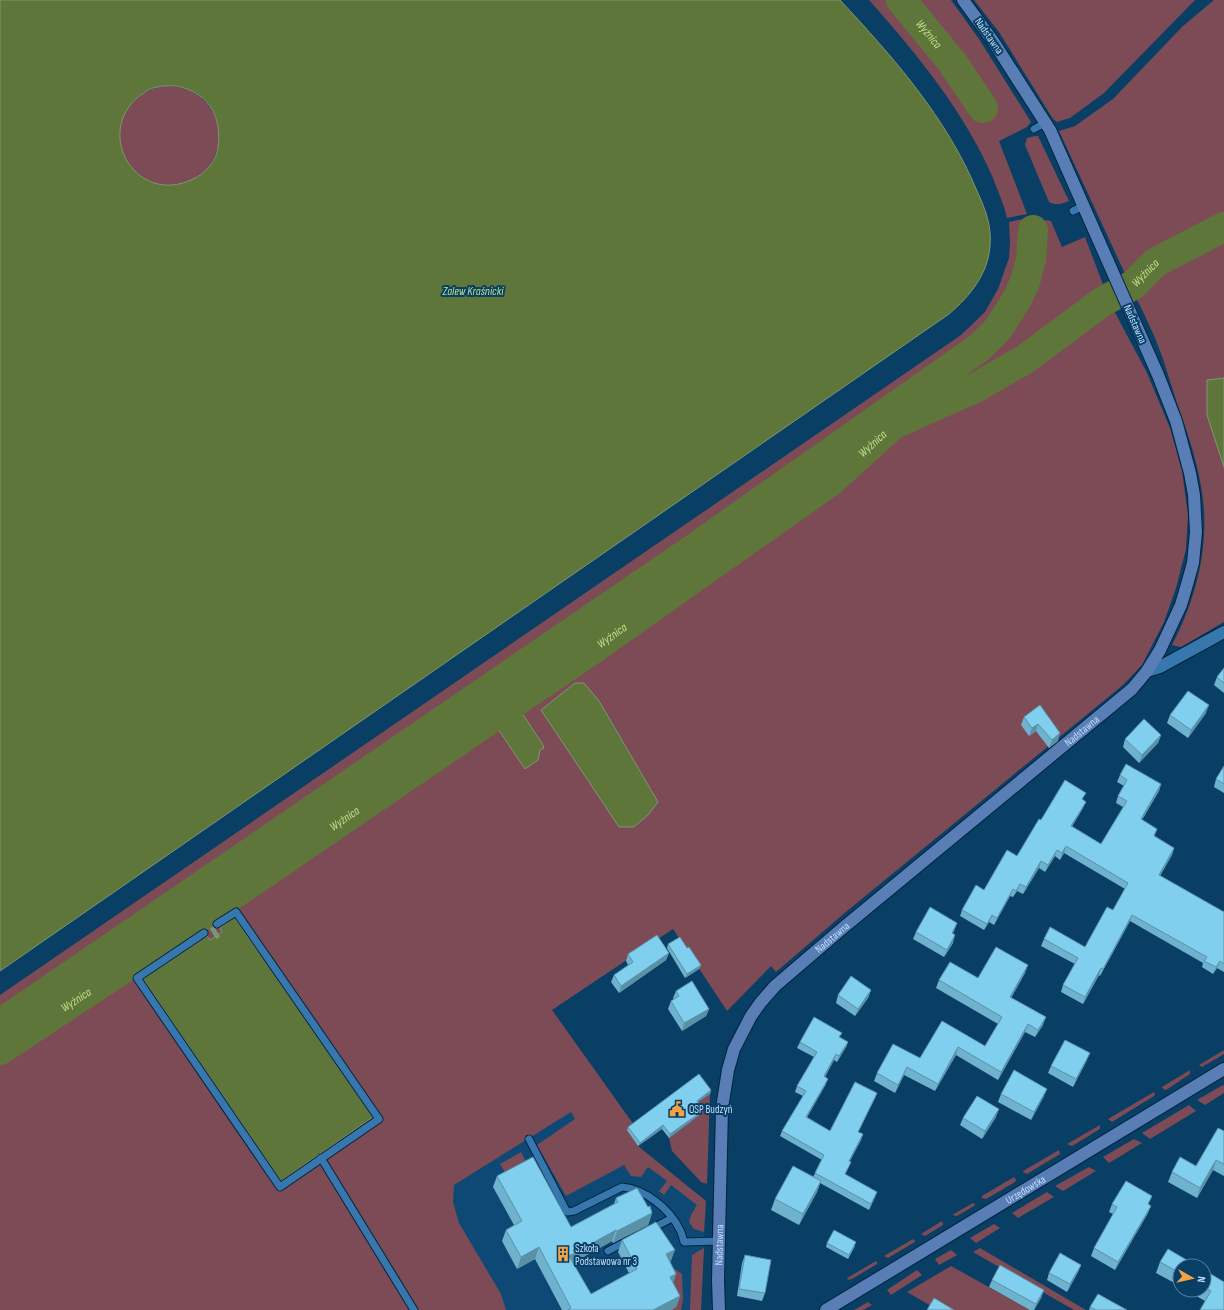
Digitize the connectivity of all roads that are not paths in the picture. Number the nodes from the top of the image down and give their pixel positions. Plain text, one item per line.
1 (963, 0) edge
2 (1045, 123) junction
3 (1034, 129) dead end
4 (1224, 632) edge
5 (1147, 671) junction
6 (217, 924) dead end
7 (204, 933) dead end
8 (1224, 1069) edge
9 (529, 1138) dead end
10 (321, 1158) junction
11 (672, 1218) junction
12 (643, 1233) edge
13 (636, 1236) edge
14 (719, 1241) junction
15 (608, 1251) dead end
16 (414, 1310) edge
17 (719, 1310) edge
18 (826, 1310) edge

1 - 2 street, Nadstawna
2 - 3 lane
2 - 5 street, Nadstawna
4 - 5 street, Nadstawna
5 - 14 street, Nadstawna
6 - 10 lane
7 - 10 lane
8 - 18 street, Urzędowska
9 - 11 lane
10 - 16 lane
11 - 12 lane
11 - 14 lane
13 - 15 lane
14 - 17 street, Nadstawna

